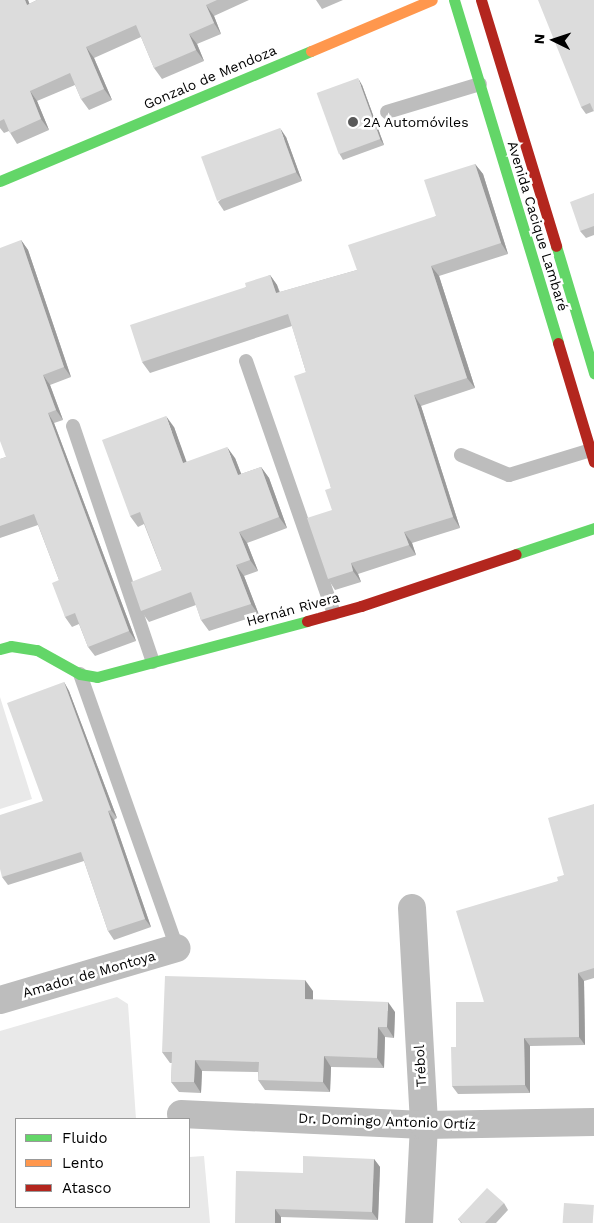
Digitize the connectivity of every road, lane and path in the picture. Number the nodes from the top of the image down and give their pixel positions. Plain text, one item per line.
1 (432, 0) edge
2 (454, 0) edge
3 (481, 0) edge
4 (480, 84) junction
5 (387, 112) dead end
6 (0, 181) edge
7 (246, 361) dead end
8 (594, 373) edge
9 (587, 414) edge
10 (73, 426) dead end
11 (461, 455) dead end
12 (592, 456) edge
13 (594, 528) edge
14 (334, 613) junction
15 (0, 648) edge
16 (153, 662) junction
17 (80, 674) junction
18 (412, 908) dead end
19 (177, 948) joint
20 (0, 1000) edge
21 (181, 1114) dead end
22 (594, 1122) edge
23 (424, 1125) junction
24 (419, 1223) edge

1 - 6 street, Gonzalo de Mendoza
2 - 4 street, Avenida Cacique Lambaré
3 - 8 street, Avenida Cacique Lambaré
4 - 5 lane
4 - 9 street, Avenida Cacique Lambaré
7 - 14 lane
9 - 12 street, Avenida Cacique Lambaré
10 - 16 lane
11 - 12 lane
13 - 14 street, Hernán Rivera
14 - 16 street, Hernán Rivera
15 - 17 street, Hernán Rivera
16 - 17 street, Hernán Rivera
17 - 19 lane
18 - 23 street, Trébol
19 - 20 street, Amador de Montoya
21 - 23 street, Dr. Domingo Antonio Ortíz
22 - 23 street, Dr. Domingo Antonio Ortíz
23 - 24 street, Trébol

